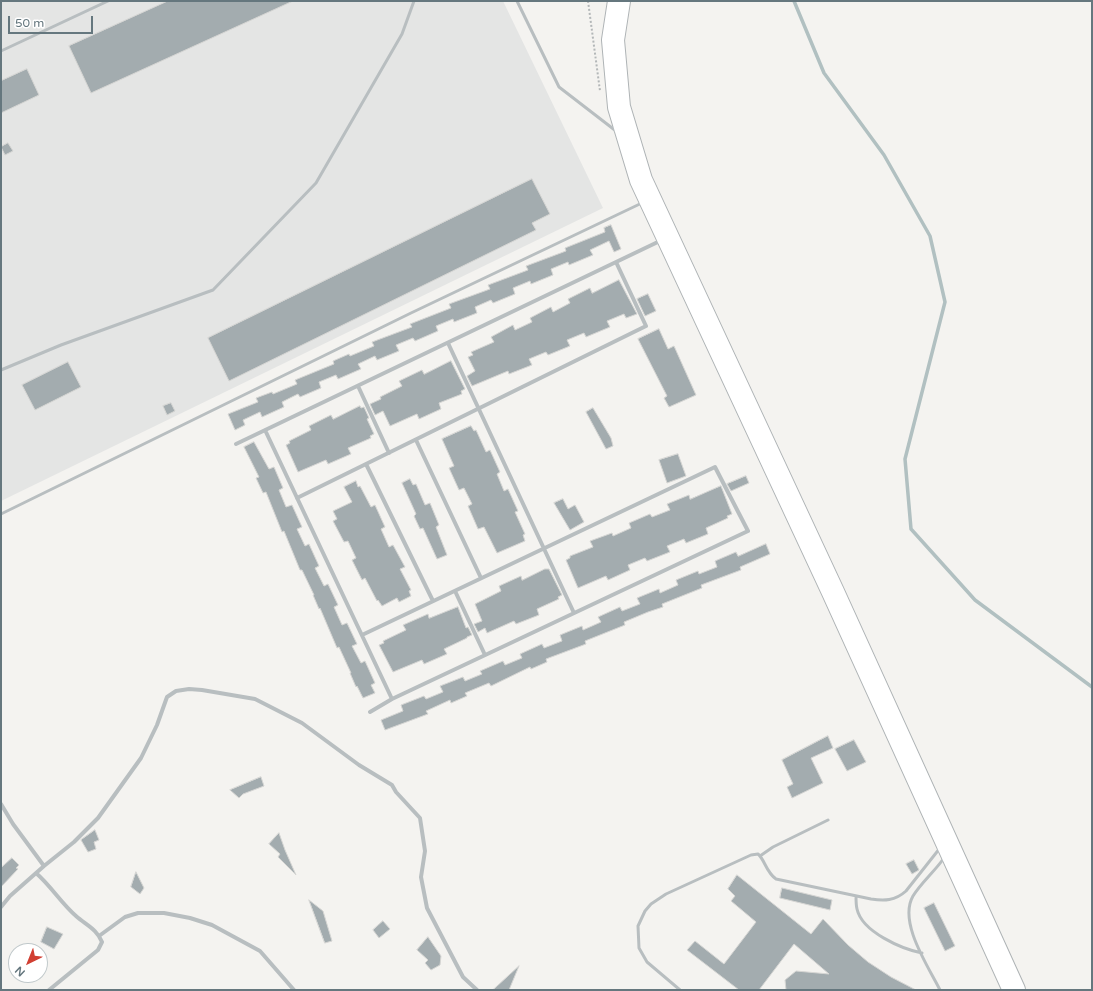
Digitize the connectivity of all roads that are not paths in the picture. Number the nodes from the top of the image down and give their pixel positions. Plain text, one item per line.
1 (108, 1) edge
2 (414, 1) edge
3 (517, 1) edge
4 (619, 1) edge
5 (1, 51) edge
6 (623, 137) junction
7 (650, 199) junction
8 (668, 237) junction
9 (616, 262) junction
10 (448, 342) junction
11 (1, 370) edge
12 (358, 386) junction
13 (479, 408) junction
14 (265, 430) junction
15 (416, 440) junction
16 (236, 444) dead end
17 (389, 453) junction
18 (366, 464) junction
19 (297, 498) junction
20 (1, 514) edge
21 (544, 548) junction
22 (481, 578) junction
23 (455, 591) junction
24 (433, 601) junction
25 (574, 613) junction
26 (362, 635) junction
27 (485, 655) junction
28 (392, 699) junction
29 (370, 712) dead end
30 (1, 804) edge
31 (828, 820) dead end
32 (948, 845) junction
33 (760, 856) junction
34 (44, 866) junction
35 (36, 873) junction
36 (856, 896) junction
37 (1, 907) edge
38 (99, 936) junction
39 (922, 953) junction
40 (49, 990) edge
41 (294, 990) edge
42 (477, 990) edge
43 (680, 990) edge
44 (940, 990) edge
45 (1014, 990) edge

1 - 5 lane
2 - 11 lane
3 - 6 lane
4 - 6 highway
6 - 7 highway
7 - 8 highway
7 - 20 lane
8 - 9 street
8 - 32 highway
9 - 10 street
9 - 13 street
10 - 12 street
10 - 13 street
12 - 14 street
12 - 17 street
13 - 15 street
13 - 21 street
14 - 16 street
14 - 19 street
15 - 17 street
15 - 22 street
17 - 18 street
18 - 19 street
18 - 24 street
19 - 26 street
21 - 22 street
21 - 25 street
21 - 25 street
22 - 23 street
23 - 24 street
23 - 27 street
24 - 26 street
25 - 27 street
26 - 28 street
27 - 28 street
28 - 29 street
30 - 34 street
31 - 33 lane
32 - 36 lane
32 - 39 lane
32 - 45 highway
33 - 36 lane
33 - 43 lane
34 - 35 street
34 - 42 street
35 - 37 street
35 - 38 street
36 - 39 lane
38 - 40 street
38 - 41 street
39 - 44 lane

